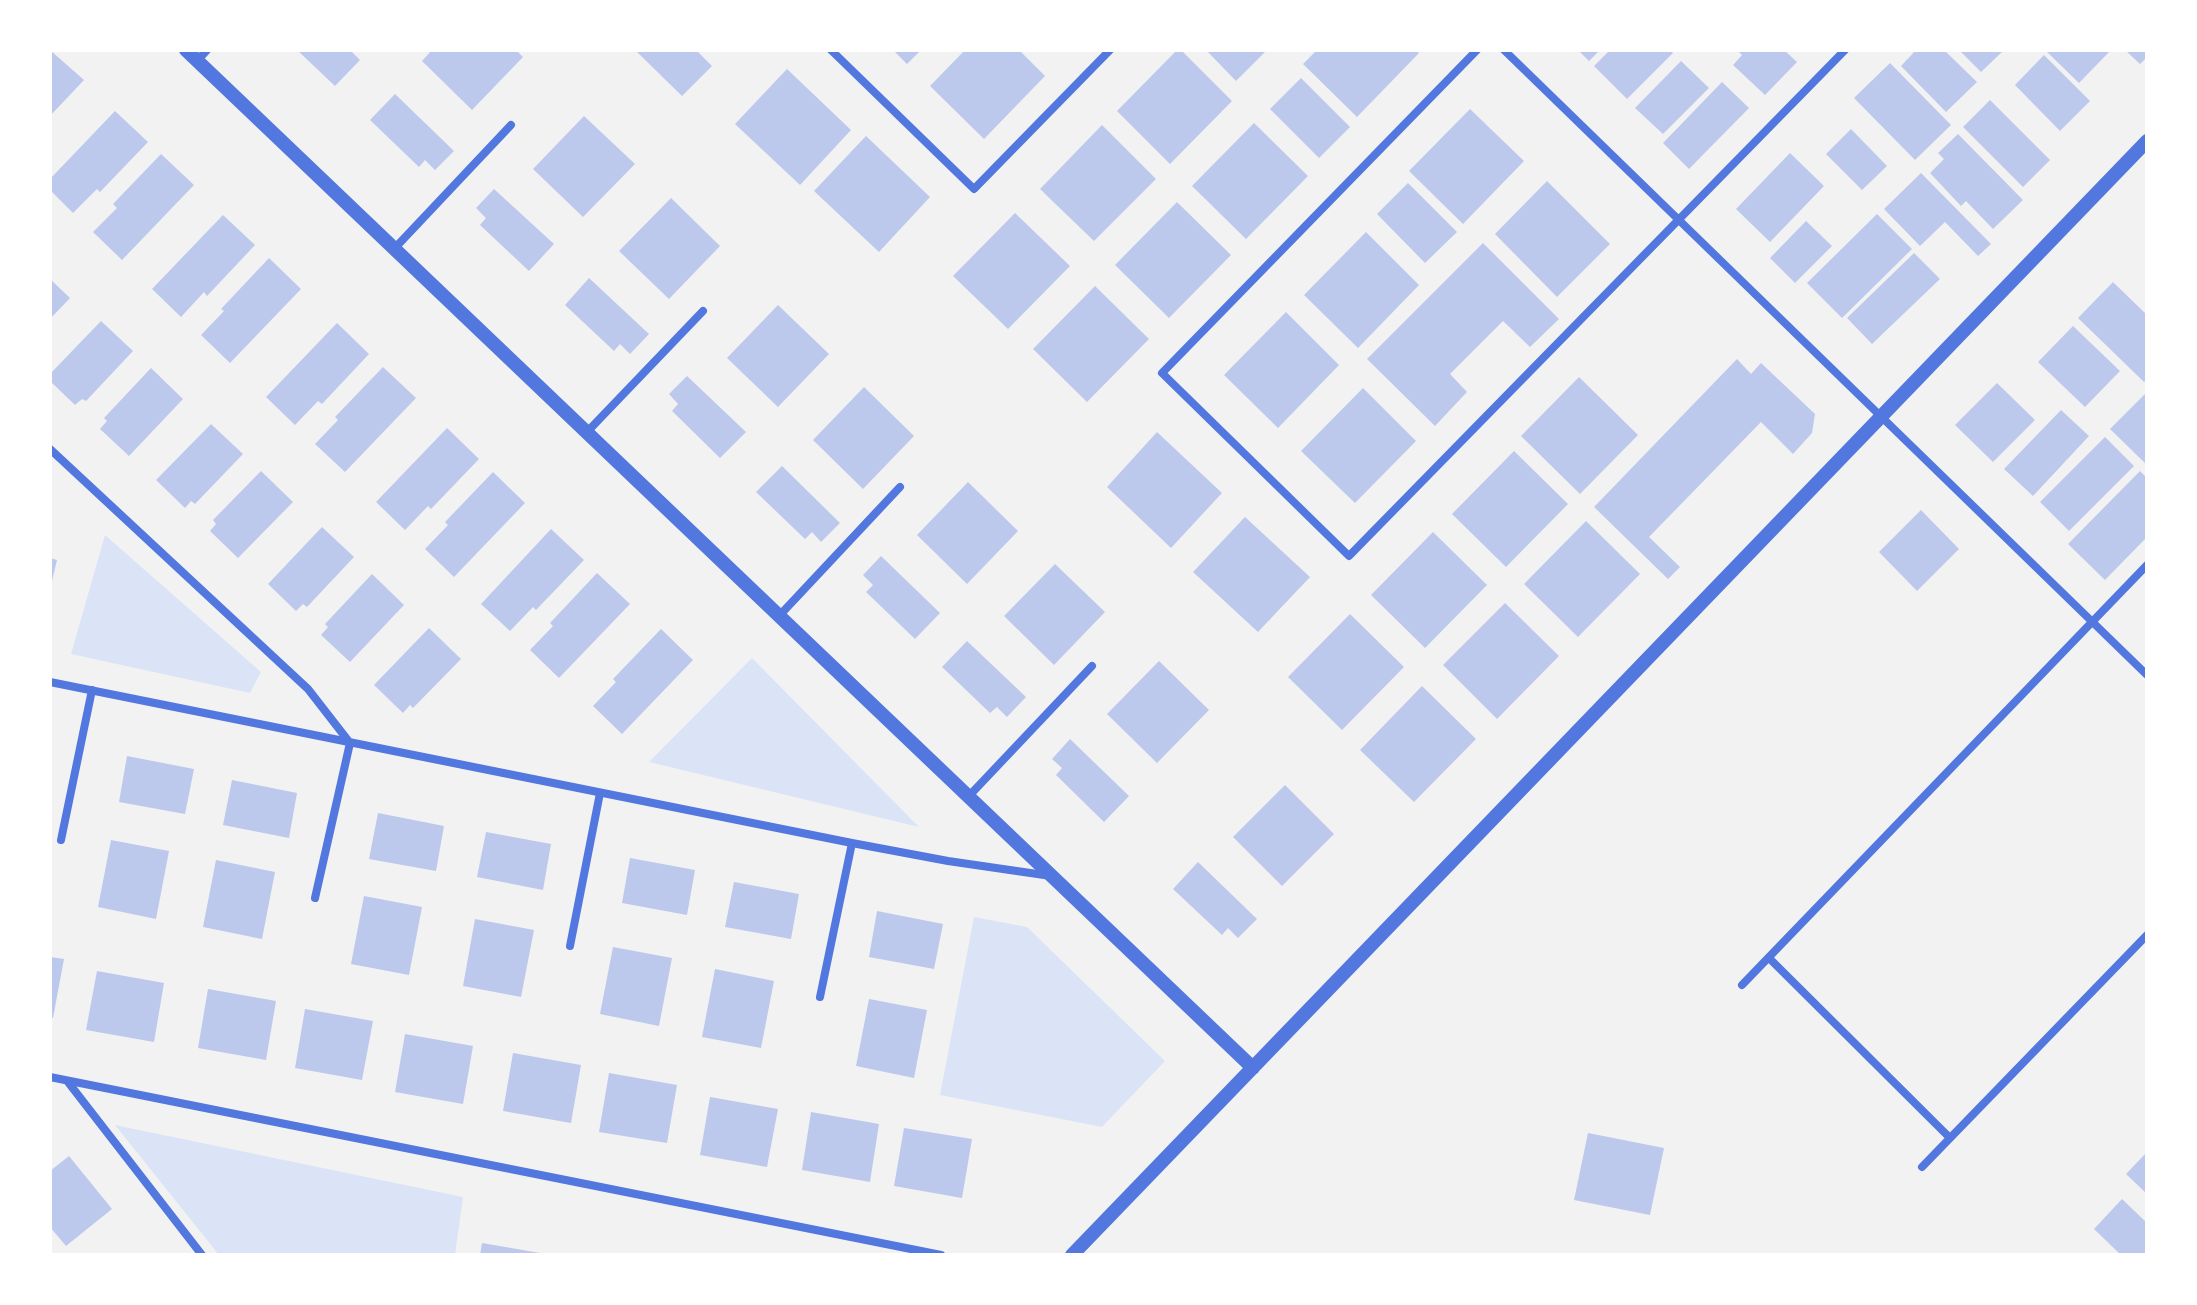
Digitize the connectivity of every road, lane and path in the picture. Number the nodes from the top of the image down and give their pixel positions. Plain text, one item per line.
1 (831, 50) edge
2 (1110, 50) edge
3 (1477, 50) edge
4 (1504, 50) edge
5 (1845, 50) edge
6 (197, 54) edge
7 (511, 125) dead end
8 (2147, 141) edge
9 (1679, 220) junction
10 (394, 249) junction
11 (703, 311) dead end
12 (1882, 418) junction
13 (587, 432) junction
14 (50, 449) edge
15 (900, 487) dead end
16 (2147, 565) edge
17 (779, 616) junction
18 (2092, 622) junction
19 (1092, 666) dead end
20 (2147, 675) edge
21 (50, 682) edge
22 (92, 690) junction
23 (350, 743) junction
24 (600, 793) junction
25 (968, 797) junction
26 (61, 840) dead end
27 (852, 843) junction
28 (1052, 876) junction
29 (315, 898) dead end
30 (2147, 935) edge
31 (570, 946) dead end
32 (1769, 958) junction
33 (1742, 985) dead end
34 (820, 997) dead end
35 (1253, 1068) junction
36 (50, 1077) edge
37 (67, 1081) junction
38 (1950, 1138) junction
39 (1922, 1167) dead end
40 (202, 1255) edge
41 (941, 1255) edge
42 (1072, 1255) edge

1 - 2 street
3 - 9 street
4 - 9 street
5 - 9 street
6 - 10 street
7 - 10 street
8 - 12 street
9 - 12 street
10 - 13 street
11 - 13 street
12 - 18 street
12 - 35 street
13 - 17 street
14 - 23 street
15 - 17 street
16 - 18 street
17 - 25 street
18 - 20 street
18 - 32 street
19 - 25 street
21 - 22 street
22 - 23 street
22 - 26 street
23 - 24 street
23 - 29 street
24 - 27 street
24 - 31 street
25 - 28 street
27 - 28 street
27 - 34 street
28 - 35 street
30 - 38 street
32 - 33 street
32 - 38 street
35 - 42 street
36 - 37 street
37 - 40 street
37 - 41 street
38 - 39 street

